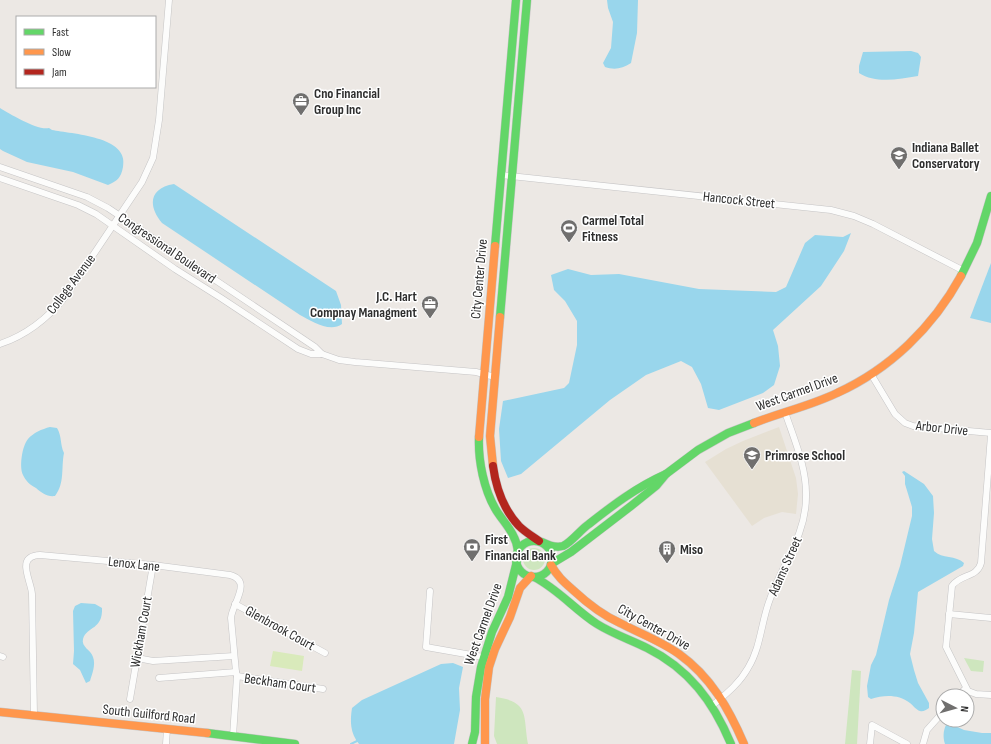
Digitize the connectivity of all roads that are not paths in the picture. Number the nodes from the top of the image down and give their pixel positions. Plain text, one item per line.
1 (169, 0) edge
2 (516, 0) edge
3 (527, 0) edge
4 (0, 167) edge
5 (501, 175) junction
6 (512, 176) junction
7 (0, 178) edge
8 (991, 196) edge
9 (120, 216) junction
10 (113, 226) junction
11 (964, 271) junction
12 (0, 344) edge
13 (322, 354) junction
14 (871, 374) junction
15 (484, 375) junction
16 (495, 377) junction
17 (785, 412) junction
18 (991, 434) edge
19 (666, 474) junction
20 (540, 542) junction
21 (518, 551) junction
22 (516, 560) junction
23 (551, 564) junction
24 (153, 565) junction
25 (532, 576) junction
26 (430, 591) dead end
27 (236, 604) junction
28 (949, 614) junction
29 (991, 618) edge
30 (325, 653) dead end
31 (234, 656) junction
32 (483, 657) junction
33 (136, 658) junction
34 (237, 674) junction
35 (159, 678) dead end
36 (966, 688) edge
37 (323, 689) dead end
38 (975, 694) edge
39 (991, 695) edge
40 (722, 698) junction
41 (130, 699) dead end
42 (713, 705) junction
43 (0, 712) edge
44 (34, 716) junction
45 (935, 721) edge
46 (167, 729) junction
47 (233, 736) junction
48 (166, 744) edge
49 (295, 744) edge
50 (472, 744) edge
51 (485, 744) edge
52 (731, 744) edge
53 (744, 744) edge
54 (870, 744) edge
55 (907, 744) edge
56 (923, 744) edge

1 - 9 street, College Avenue
2 - 5 street, City Center Drive
3 - 6 street, City Center Drive
4 - 9 street, Congressional Boulevard
5 - 6 street, Hancock Street
5 - 15 street, City Center Drive
6 - 11 street, Hancock Street
6 - 16 street, City Center Drive
7 - 10 street, Congressional Boulevard
8 - 11 street, West Carmel Drive
9 - 10 street, College Avenue
9 - 13 street, Congressional Boulevard
10 - 12 street, College Avenue
10 - 13 street, Congressional Boulevard
11 - 14 street, West Carmel Drive
13 - 15 street, Congressional Boulevard
14 - 17 street, West Carmel Drive
14 - 18 street, Arbor Drive
15 - 16 street, Congressional Boulevard
15 - 21 street, City Center Drive
16 - 20 street, City Center Drive
17 - 19 street, West Carmel Drive
17 - 40 street, Adams Street
18 - 28 street, Arbor Drive
19 - 20 street, West Carmel Drive
19 - 23 street, West Carmel Drive
20 - 21 street
20 - 23 street
21 - 22 street
22 - 25 street
22 - 32 street, West Carmel Drive
23 - 25 street
23 - 40 street, City Center Drive
24 - 27 street, Lenox Lane
24 - 33 street, Wickham Court
24 - 44 street, Lenox Lane
25 - 42 street, City Center Drive
25 - 51 street, West Carmel Drive
26 - 32 street
27 - 30 street, Glenbrook Court
27 - 31 street, Lenox Lane
28 - 29 street
28 - 36 street, Arbor Drive
31 - 33 street
31 - 34 street, Lenox Lane
32 - 50 street, West Carmel Drive
33 - 41 street, Wickham Court
34 - 35 street, Beckham Court
34 - 37 street, Beckham Court
34 - 47 street, Lenox Lane
38 - 39 street
40 - 42 street, Adams Street
40 - 53 street, City Center Drive
42 - 52 street, City Center Drive
43 - 44 street, South Guilford Road
44 - 46 street, South Guilford Road
45 - 56 street
46 - 47 street, South Guilford Road
46 - 48 street
47 - 49 street, South Guilford Road
54 - 55 street

